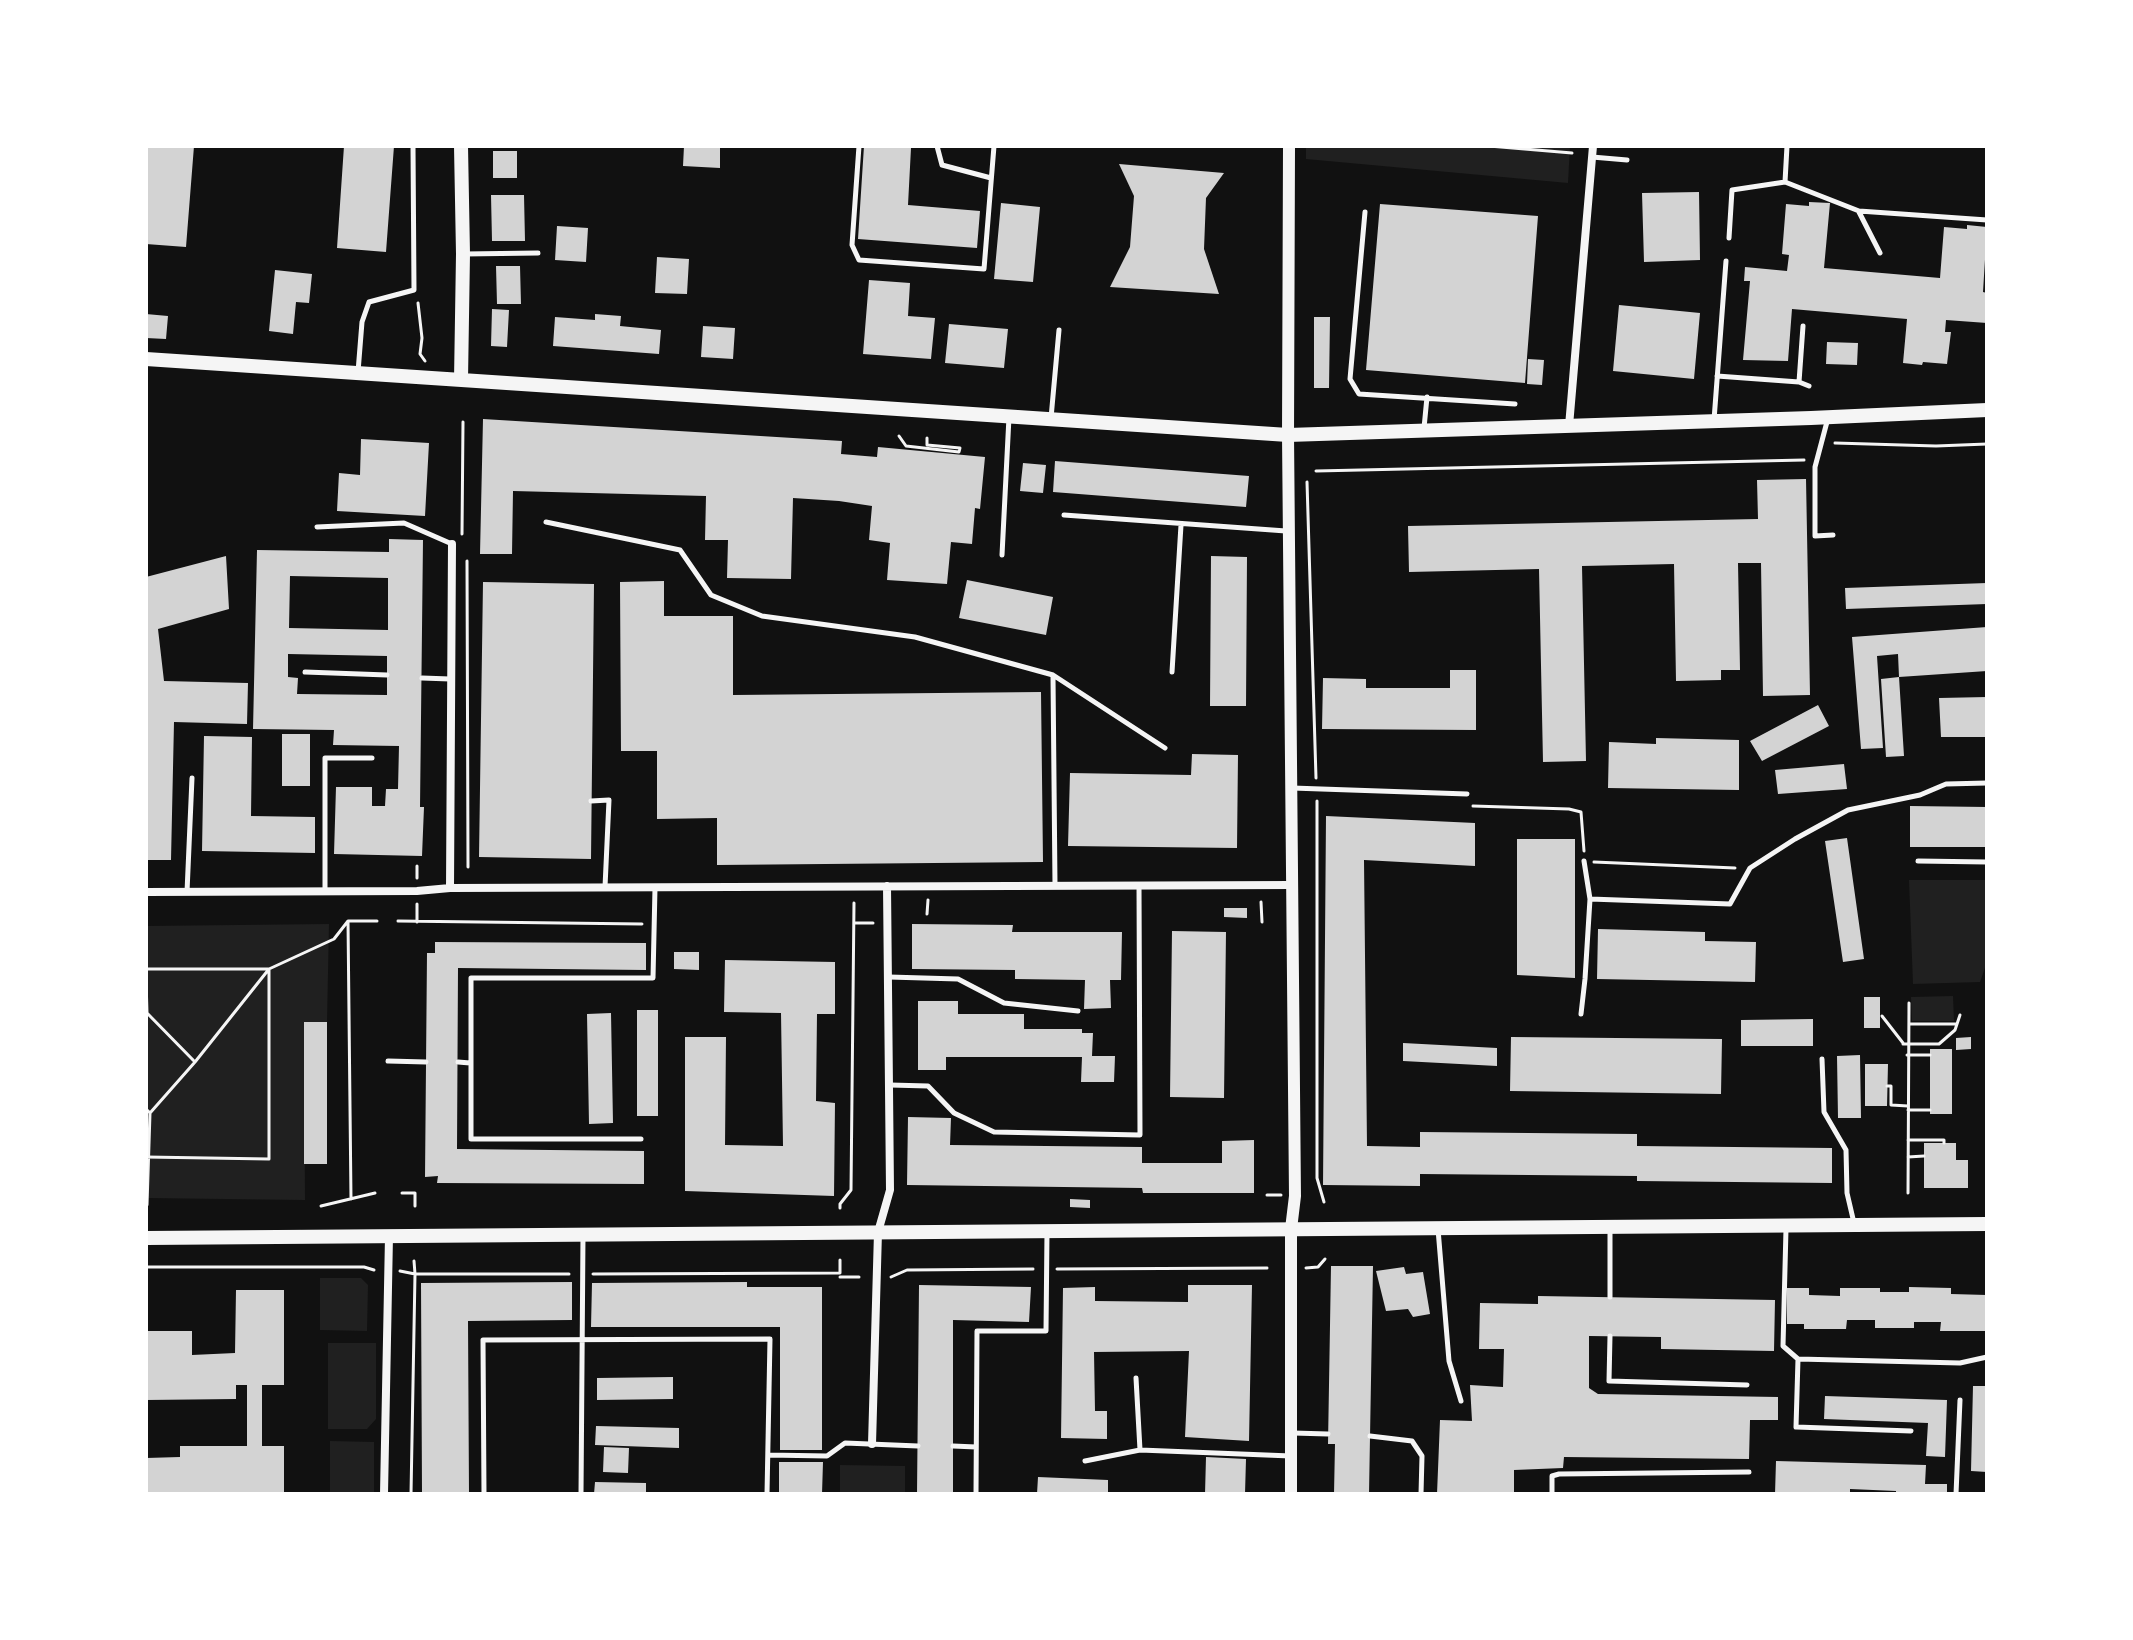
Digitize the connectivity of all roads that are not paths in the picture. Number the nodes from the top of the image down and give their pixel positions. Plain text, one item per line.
1 (413, 146) edge
2 (461, 146) edge
3 (859, 146) edge
4 (937, 146) edge
5 (994, 146) edge
6 (1289, 146) edge
7 (1593, 146) edge
8 (1787, 146) edge
9 (1592, 157) junction
10 (1627, 160) dead end
11 (991, 178) junction
12 (1785, 182) junction
13 (1859, 211) junction
14 (1365, 212) dead end
15 (1987, 220) edge
16 (1729, 238) dead end
17 (538, 253) dead end
18 (1880, 253) dead end
19 (463, 254) junction
20 (1726, 261) dead end
21 (1803, 326) dead end
22 (1059, 330) dead end
23 (146, 359) edge
24 (358, 374) junction
25 (1717, 376) junction
26 (461, 380) junction
27 (1799, 382) junction
28 (1809, 386) dead end
29 (1427, 397) junction
30 (1987, 398) edge
31 (1515, 404) dead end
32 (1987, 410) edge
33 (1009, 416) junction
34 (1828, 418) junction
35 (1051, 419) junction
36 (1714, 421) junction
37 (1569, 426) junction
38 (1424, 430) junction
39 (1288, 435) junction
40 (1064, 515) dead end
41 (546, 522) dead end
42 (1181, 525) junction
43 (317, 527) dead end
44 (1289, 531) junction
45 (1833, 535) dead end
46 (452, 544) joint
47 (1002, 555) dead end
48 (305, 672) dead end
49 (1172, 672) dead end
50 (387, 675) dead end
51 (1053, 675) junction
52 (422, 678) dead end
53 (450, 679) junction
54 (1165, 748) dead end
55 (372, 758) dead end
56 (192, 778) dead end
57 (1987, 783) edge
58 (1291, 788) junction
59 (1467, 794) dead end
60 (591, 801) dead end
61 (1584, 861) road end
62 (1918, 861) dead end
63 (1987, 862) edge
64 (1055, 885) junction
65 (1139, 885) junction
66 (1292, 885) junction
67 (887, 886) junction
68 (605, 887) junction
69 (655, 887) junction
70 (450, 888) junction
71 (325, 891) junction
72 (146, 892) edge
73 (187, 892) junction
74 (1590, 899) junction
75 (888, 977) junction
76 (1078, 1011) dead end
77 (1581, 1014) dead end
78 (1822, 1059) dead end
79 (388, 1061) dead end
80 (426, 1062) dead end
81 (458, 1062) dead end
82 (470, 1063) junction
83 (889, 1085) junction
84 (641, 1139) dead end
85 (1987, 1224) edge
86 (1854, 1225) junction
87 (1786, 1226) junction
88 (1610, 1227) junction
89 (1438, 1228) junction
90 (1291, 1229) junction
91 (1047, 1231) junction
92 (878, 1232) junction
93 (584, 1235) junction
94 (389, 1236) junction
95 (146, 1238) edge
96 (1610, 1297) dead end
97 (1610, 1336) dead end
98 (582, 1339) junction
99 (1987, 1357) edge
100 (1798, 1359) junction
101 (1136, 1378) dead end
102 (1747, 1385) dead end
103 (1960, 1400) dead end
104 (1461, 1401) dead end
105 (1911, 1431) dead end
106 (1292, 1433) junction
107 (1328, 1434) dead end
108 (1370, 1436) dead end
109 (872, 1444) junction
110 (918, 1446) dead end
111 (953, 1446) dead end
112 (976, 1447) junction
113 (1140, 1450) junction
114 (768, 1455) junction
115 (1291, 1456) junction
116 (1085, 1461) dead end
117 (1749, 1472) dead end
118 (384, 1494) edge
119 (484, 1494) edge
120 (581, 1494) edge
121 (767, 1494) edge
122 (976, 1494) edge
123 (1291, 1494) edge
124 (1421, 1494) edge
125 (1552, 1494) edge
126 (1956, 1494) edge

1 - 24 lane
2 - 19 main road
3 - 11 lane
4 - 11 lane
5 - 11 lane
6 - 39 street
7 - 9 street
8 - 12 lane
9 - 10 lane
9 - 37 street
12 - 13 lane
12 - 16 lane
13 - 15 lane
13 - 18 lane
14 - 29 lane
17 - 19 lane
19 - 26 main road
20 - 25 lane
21 - 27 lane
22 - 35 lane
23 - 24 main road
24 - 26 main road
25 - 27 lane
25 - 36 lane
26 - 33 main road
27 - 28 lane
29 - 31 lane
29 - 38 lane
30 - 32 lane
32 - 34 main road
33 - 35 main road
33 - 47 lane
34 - 36 main road
34 - 45 lane
35 - 39 main road
36 - 37 main road
37 - 38 main road
38 - 39 main road
39 - 44 street
40 - 42 lane
41 - 51 lane
42 - 44 lane
42 - 49 lane
43 - 46 lane
44 - 58 street
46 - 53 street
48 - 50 lane
51 - 54 lane
51 - 64 lane
52 - 53 lane
53 - 70 street
55 - 71 lane
56 - 73 lane
57 - 74 lane
58 - 59 lane
58 - 66 street
60 - 68 lane
61 - 74 lane
62 - 63 lane
64 - 65 street
64 - 67 street
65 - 66 street
65 - 83 lane
66 - 90 street
67 - 69 street
67 - 75 street
68 - 69 street
68 - 70 street
69 - 82 lane
70 - 71 street
71 - 73 street
72 - 73 street
74 - 77 lane
75 - 76 lane
75 - 83 street
78 - 86 lane
79 - 80 lane
81 - 82 lane
82 - 84 lane
83 - 92 street
85 - 86 main road
86 - 87 main road
87 - 88 main road
87 - 100 lane
88 - 89 main road
88 - 96 lane
89 - 90 main road
89 - 104 lane
90 - 91 main road
90 - 106 street
91 - 92 main road
91 - 112 lane
92 - 93 main road
92 - 109 street
93 - 94 main road
93 - 98 lane
94 - 95 main road
94 - 118 street
97 - 102 lane
98 - 114 lane
98 - 119 lane
98 - 120 lane
99 - 100 lane
100 - 105 lane
101 - 113 lane
103 - 126 lane
106 - 107 lane
106 - 115 street
108 - 124 lane
109 - 110 lane
109 - 114 lane
111 - 112 lane
112 - 122 lane
113 - 115 lane
113 - 116 lane
114 - 121 lane
115 - 123 street
117 - 125 lane

